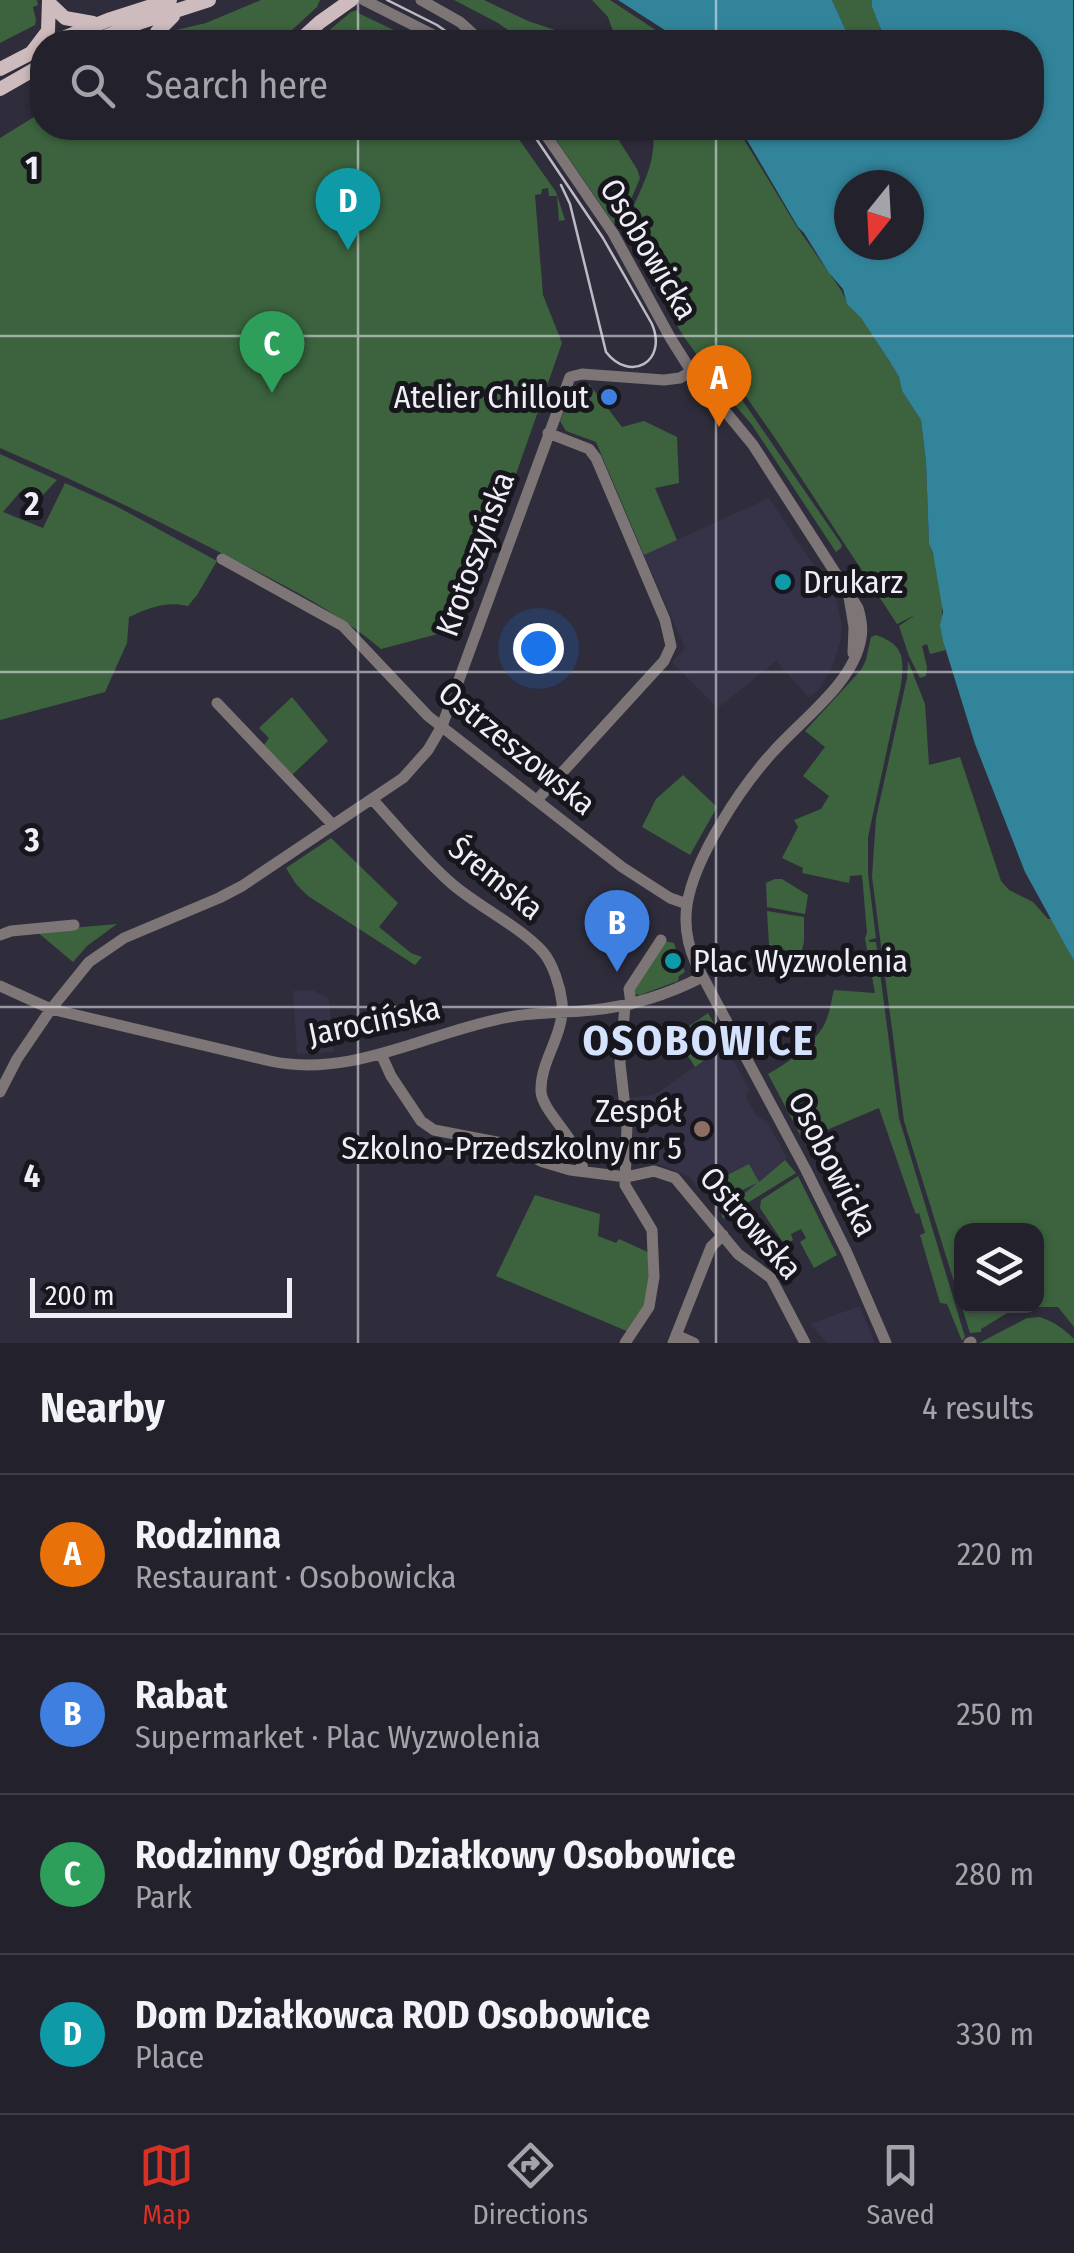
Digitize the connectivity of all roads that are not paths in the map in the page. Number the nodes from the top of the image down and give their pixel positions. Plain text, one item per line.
1 (209, 0) edge
2 (335, 0) edge
3 (351, 0) edge
4 (364, 0) edge
5 (421, 0) edge
6 (50, 2) edge
7 (176, 5) edge
8 (320, 22) junction
9 (98, 24) junction
10 (48, 30) edge
11 (83, 30) edge
12 (120, 30) edge
13 (158, 30) edge
14 (311, 30) edge
15 (423, 30) edge
16 (469, 30) edge
17 (30, 54) edge
18 (0, 69) edge
19 (30, 72) edge
20 (0, 89) edge
21 (549, 140) edge
22 (692, 371) junction
23 (548, 433) junction
24 (222, 559) dead end
25 (217, 704) dead end
26 (442, 726) junction
27 (372, 799) junction
28 (537, 800) junction
29 (334, 825) junction
30 (687, 904) junction
31 (74, 925) dead end
32 (0, 935) edge
33 (660, 940) dead end
34 (702, 976) junction
35 (0, 986) edge
36 (628, 1005) junction
37 (51, 1008) junction
38 (562, 1013) junction
39 (381, 1054) junction
40 (0, 1092) edge
41 (583, 1171) junction
42 (626, 1177) junction
43 (723, 1236) junction
44 (675, 1339) edge
45 (625, 1343) edge
46 (694, 1343) edge
47 (805, 1343) edge
48 (886, 1343) edge

1 - 7 main road
2 - 8 main road
3 - 8 main road
4 - 15 street
5 - 16 street
6 - 9 main road
6 - 10 main road
7 - 9 main road
7 - 12 main road
7 - 13 main road
8 - 14 main road
9 - 11 main road
17 - 18 main road
19 - 20 main road
21 - 22 street, Osobowicka
22 - 23 street, Krotoszyńska
22 - 30 street, Osobowicka
23 - 26 street, Krotoszyńska
23 - 28 street
24 - 26 street, Ostrzeszowska
25 - 29 street
26 - 27 street, Krotoszyńska
26 - 28 street, Ostrzeszowska
27 - 29 street, Krotoszyńska
27 - 38 street, Śremska
28 - 30 street, Ostrzeszowska
29 - 37 street, Krotoszyńska
30 - 34 street, Osobowicka
31 - 32 street
33 - 36 street
34 - 36 street, Jarocińska
34 - 48 street, Osobowicka
35 - 37 street, Jarocińska
36 - 38 street, Jarocińska
36 - 42 street
37 - 39 street, Jarocińska
37 - 40 street, Krotoszyńska
38 - 39 street, Jarocińska
38 - 41 street
39 - 41 street, Ostrowska
41 - 42 street, Ostrowska
42 - 43 street, Ostrowska
42 - 45 street
43 - 44 street
43 - 47 street, Ostrowska
44 - 46 street

